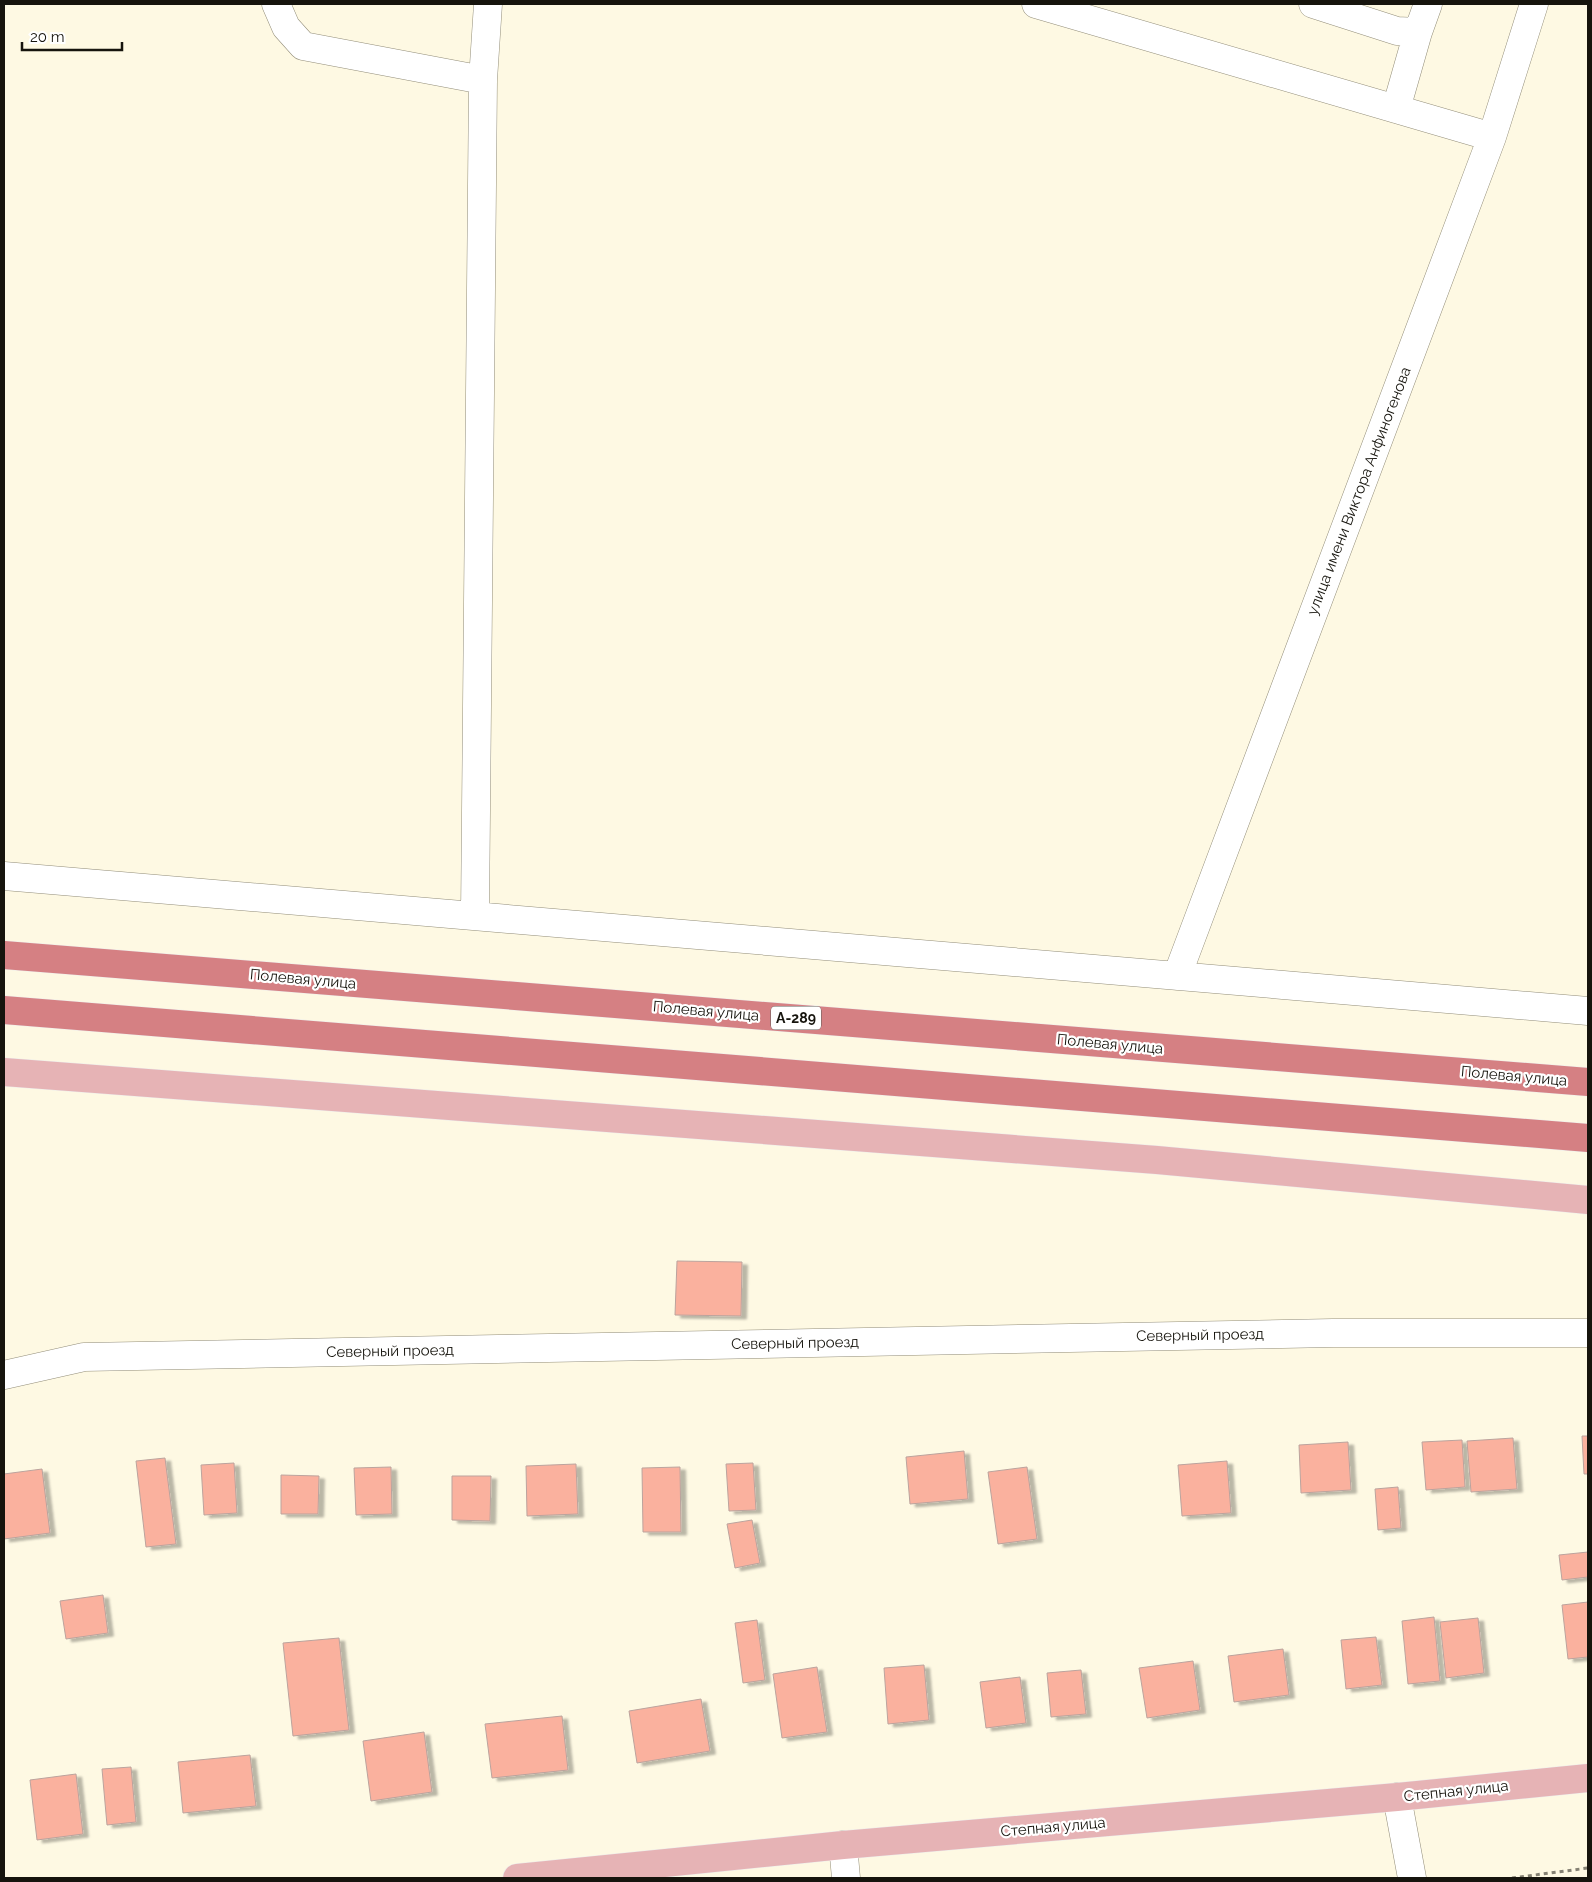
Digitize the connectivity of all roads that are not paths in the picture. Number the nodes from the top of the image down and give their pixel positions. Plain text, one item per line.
1 (276, 4) edge
2 (488, 4) edge
3 (1036, 4) edge
4 (1313, 4) edge
5 (1428, 4) edge
6 (1534, 4) edge
7 (1418, 32) junction
8 (483, 80) junction
9 (1396, 109) junction
10 (1492, 137) junction
11 (4, 876) edge
12 (475, 916) junction
13 (4, 955) edge
14 (1177, 976) junction
15 (4, 1010) edge
16 (1588, 1012) edge
17 (4, 1072) edge
18 (1588, 1082) edge
19 (1588, 1138) edge
20 (1588, 1200) edge
21 (1588, 1333) edge
22 (4, 1375) edge
23 (1588, 1778) edge
24 (1397, 1798) junction
25 (843, 1845) junction
26 (518, 1878) edge
27 (846, 1878) edge
28 (1412, 1878) edge

1 - 8 street
2 - 8 street
3 - 9 street
4 - 7 street
5 - 7 street
6 - 10 street, улица имени Виктора Анфиногенова
7 - 9 street
8 - 12 street
9 - 10 street
10 - 14 street, улица имени Виктора Анфиногенова
11 - 12 street
12 - 14 street
13 - 18 highway, Полевая улица / А-289
14 - 16 street
15 - 19 highway
17 - 20 main road
21 - 22 street, Северный проезд
23 - 24 main road, Степная улица
24 - 25 main road, Степная улица
24 - 28 street
25 - 26 main road, Степная улица
25 - 27 street

